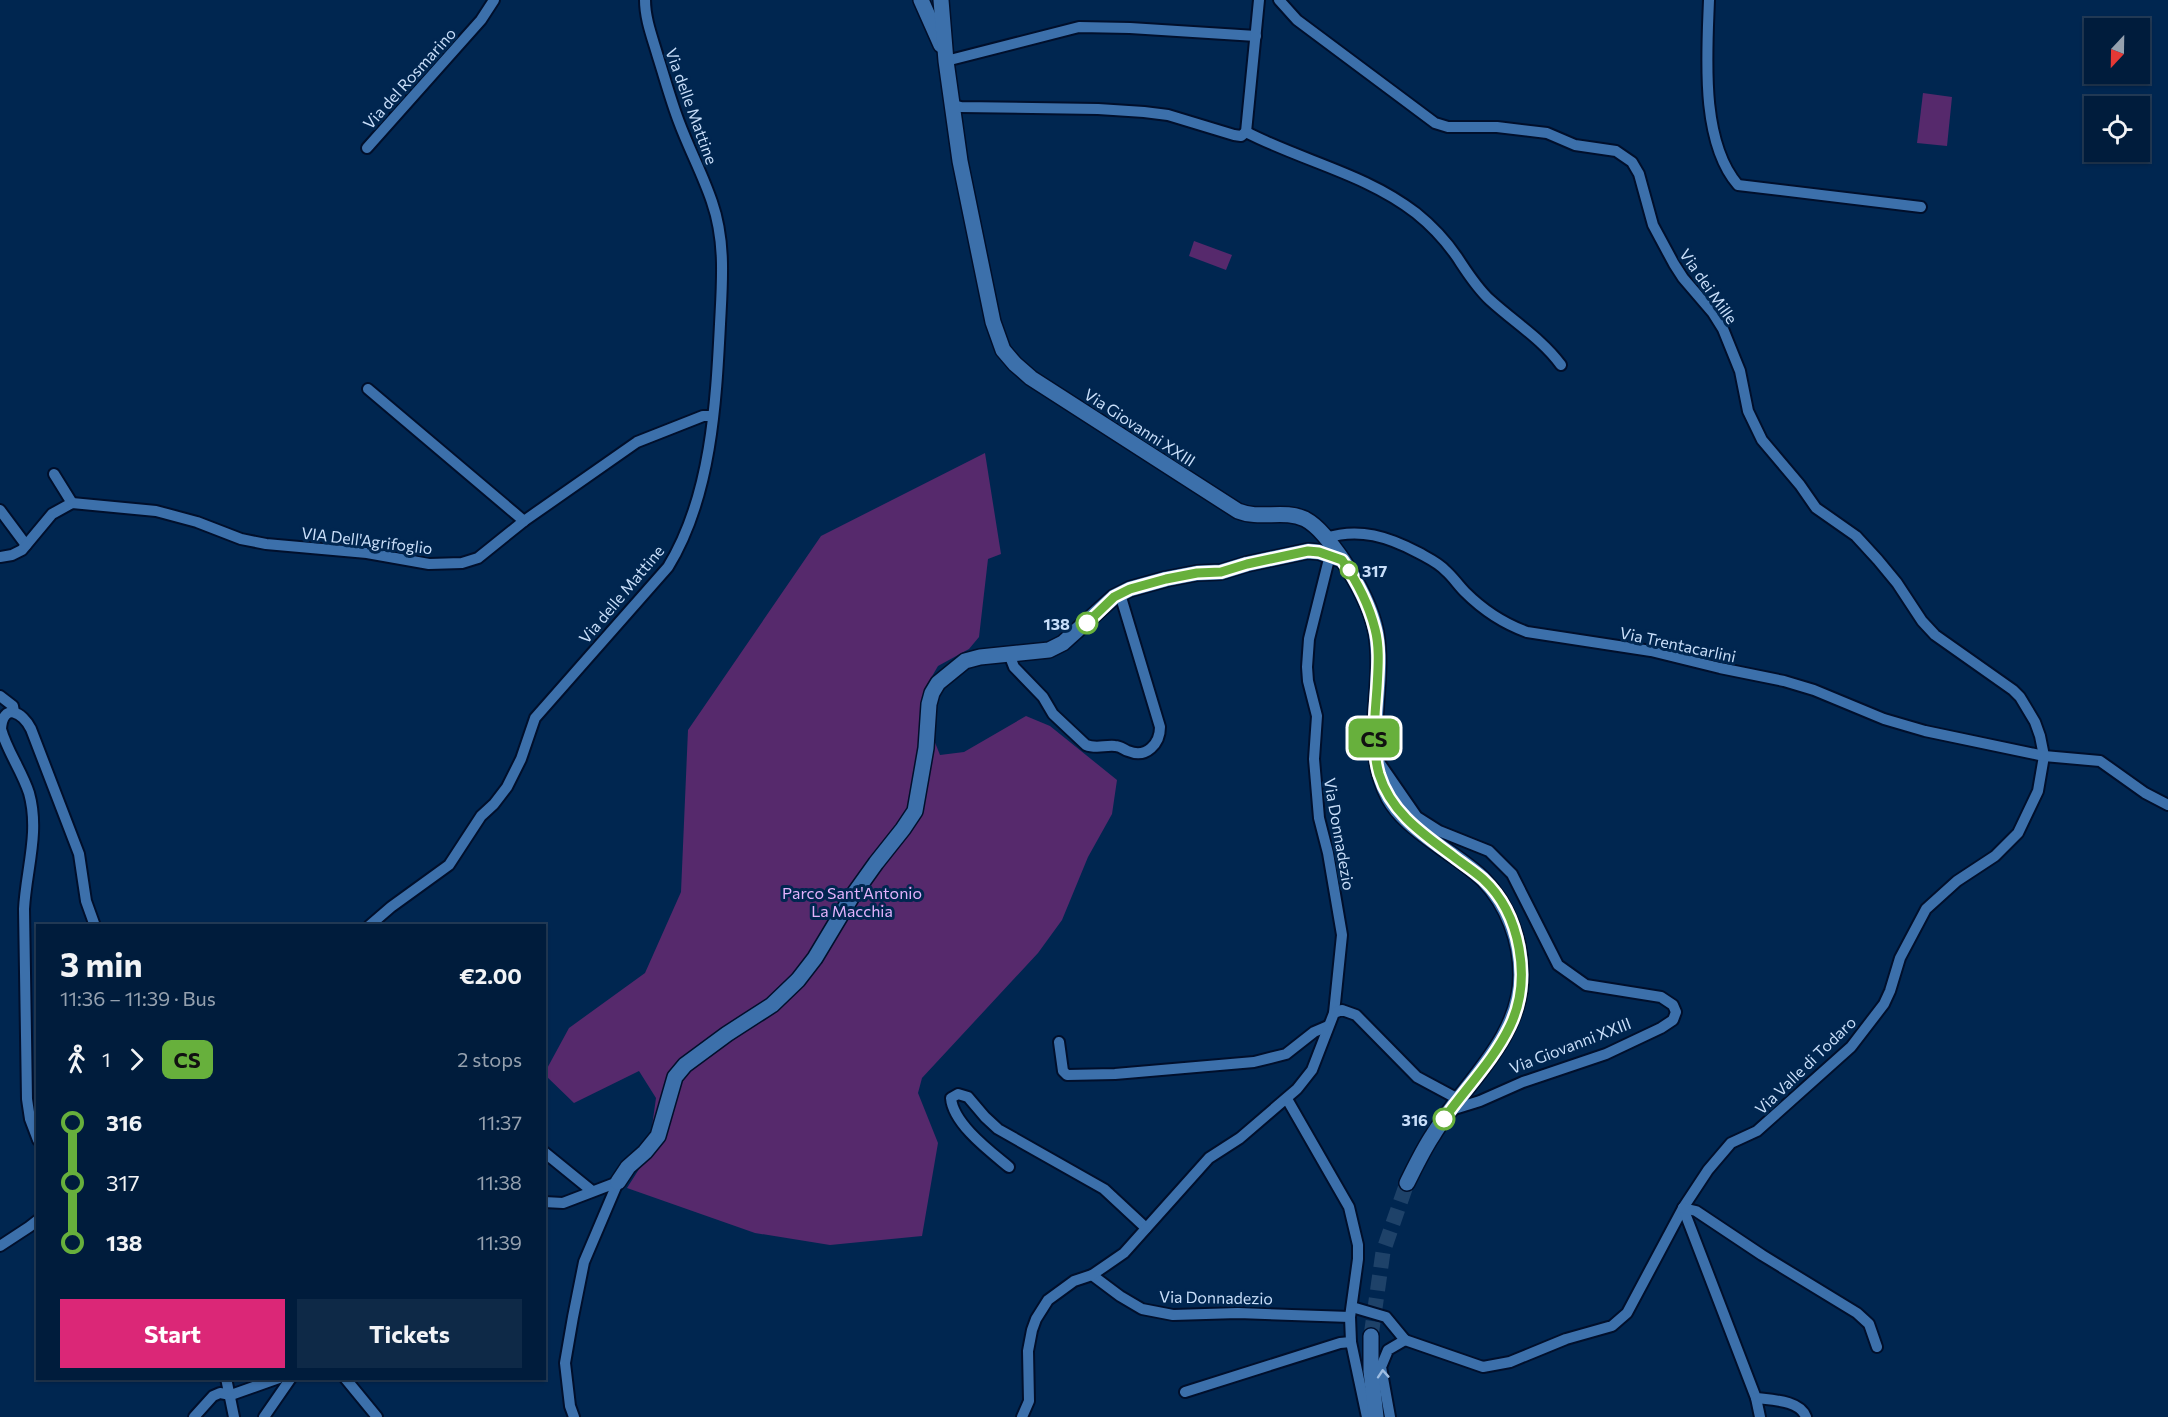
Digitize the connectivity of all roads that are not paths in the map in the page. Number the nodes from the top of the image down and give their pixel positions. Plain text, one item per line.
1 (494, 0) edge
2 (645, 0) edge
3 (940, 0) edge
4 (1259, 0) edge
5 (1279, 0) edge
6 (1708, 0) edge
7 (921, 4) edge
8 (1256, 36) junction
9 (946, 58) junction
10 (953, 105) junction
11 (1246, 132) junction
12 (367, 148) dead end
13 (1921, 207) dead end
14 (1561, 365) dead end
15 (368, 389) dead end
16 (713, 416) junction
17 (54, 474) dead end
18 (72, 503) junction
19 (0, 510) edge
20 (1305, 519) junction
21 (524, 521) junction
22 (1326, 538) junction
23 (27, 545) junction
24 (1309, 548) junction
25 (0, 557) edge
26 (1336, 557) junction
27 (1120, 594) junction
28 (1009, 654) junction
29 (0, 696) edge
30 (14, 712) junction
31 (2044, 756) junction
32 (1376, 759) junction
33 (2168, 805) edge
34 (94, 924) edge
35 (371, 924) edge
36 (1335, 1013) junction
37 (1328, 1026) junction
38 (1059, 1042) dead end
39 (1287, 1099) junction
40 (1454, 1105) junction
41 (36, 1134) edge
42 (546, 1154) edge
43 (1010, 1167) dead end
44 (618, 1182) junction
45 (1407, 1183) tunnel mouth
46 (592, 1191) junction
47 (546, 1202) edge
48 (1683, 1208) junction
49 (36, 1221) edge
50 (1146, 1228) junction
51 (0, 1246) edge
52 (1092, 1275) junction
53 (1351, 1312) junction
54 (1371, 1336) tunnel mouth
55 (1405, 1340) junction
56 (1351, 1342) junction
57 (1877, 1347) dead end
58 (227, 1380) edge
59 (274, 1380) edge
60 (290, 1380) edge
61 (347, 1380) edge
62 (1185, 1392) dead end
63 (231, 1396) junction
64 (1756, 1398) junction
65 (194, 1417) edge
66 (234, 1417) edge
67 (264, 1417) edge
68 (377, 1417) edge
69 (574, 1417) edge
70 (1023, 1417) edge
71 (1367, 1417) edge
72 (1376, 1417) edge
73 (1390, 1417) edge
74 (1760, 1417) edge
75 (1806, 1417) edge

1 - 12 street, Via del Rosmarino
2 - 16 street, Via delle Mattine
3 - 9 main road
4 - 8 street
5 - 31 street, Via dei Mille
6 - 13 street
7 - 9 main road
8 - 9 street
8 - 11 street
9 - 10 main road, Via Giovanni XXIII
10 - 11 street
10 - 20 main road, Via Giovanni XXIII
11 - 14 street
15 - 21 street
16 - 21 street, VIA Dell'Agrifoglio
16 - 35 street, Via delle Mattine
17 - 18 street
18 - 21 street, VIA Dell'Agrifoglio
18 - 23 street
19 - 23 street
20 - 22 main road, Via Giovanni XXIII
20 - 24 main road
22 - 24 main road
22 - 26 main road, Via Giovanni XXIII
22 - 31 street, Via Trentacarlini
23 - 25 street
24 - 26 main road
24 - 27 main road
26 - 32 main road, Via Giovanni XXIII
26 - 36 street, Via Donnadezio
27 - 28 main road
27 - 28 street
28 - 44 main road
29 - 30 street
30 - 34 street
30 - 41 street
31 - 33 street
31 - 48 street, Via Valle di Todaro
32 - 40 main road, Via Giovanni XXIII
32 - 40 street, Via Giovanni XXIII
36 - 37 street, Via Donnadezio
36 - 40 street
37 - 38 street
37 - 39 street, Via Donnadezio
39 - 50 street, Via Donnadezio
39 - 53 street
40 - 45 main road, Via Giovanni XXIII
42 - 46 street
43 - 50 street
44 - 46 street
44 - 69 street
46 - 47 street
48 - 55 street, Via Valle di Todaro
48 - 57 street
48 - 64 street
49 - 51 street
50 - 52 street, Via Donnadezio
52 - 53 street, Via Donnadezio
52 - 70 street, Via Donnadezio
53 - 55 street, Via Donnadezio
53 - 56 street
54 - 72 main road
73 -> 55 street
56 - 62 street
56 - 71 street
58 - 63 street
59 - 63 street
60 - 67 street
61 - 68 street
63 - 65 street
63 - 66 street
64 - 74 street
64 - 75 street

